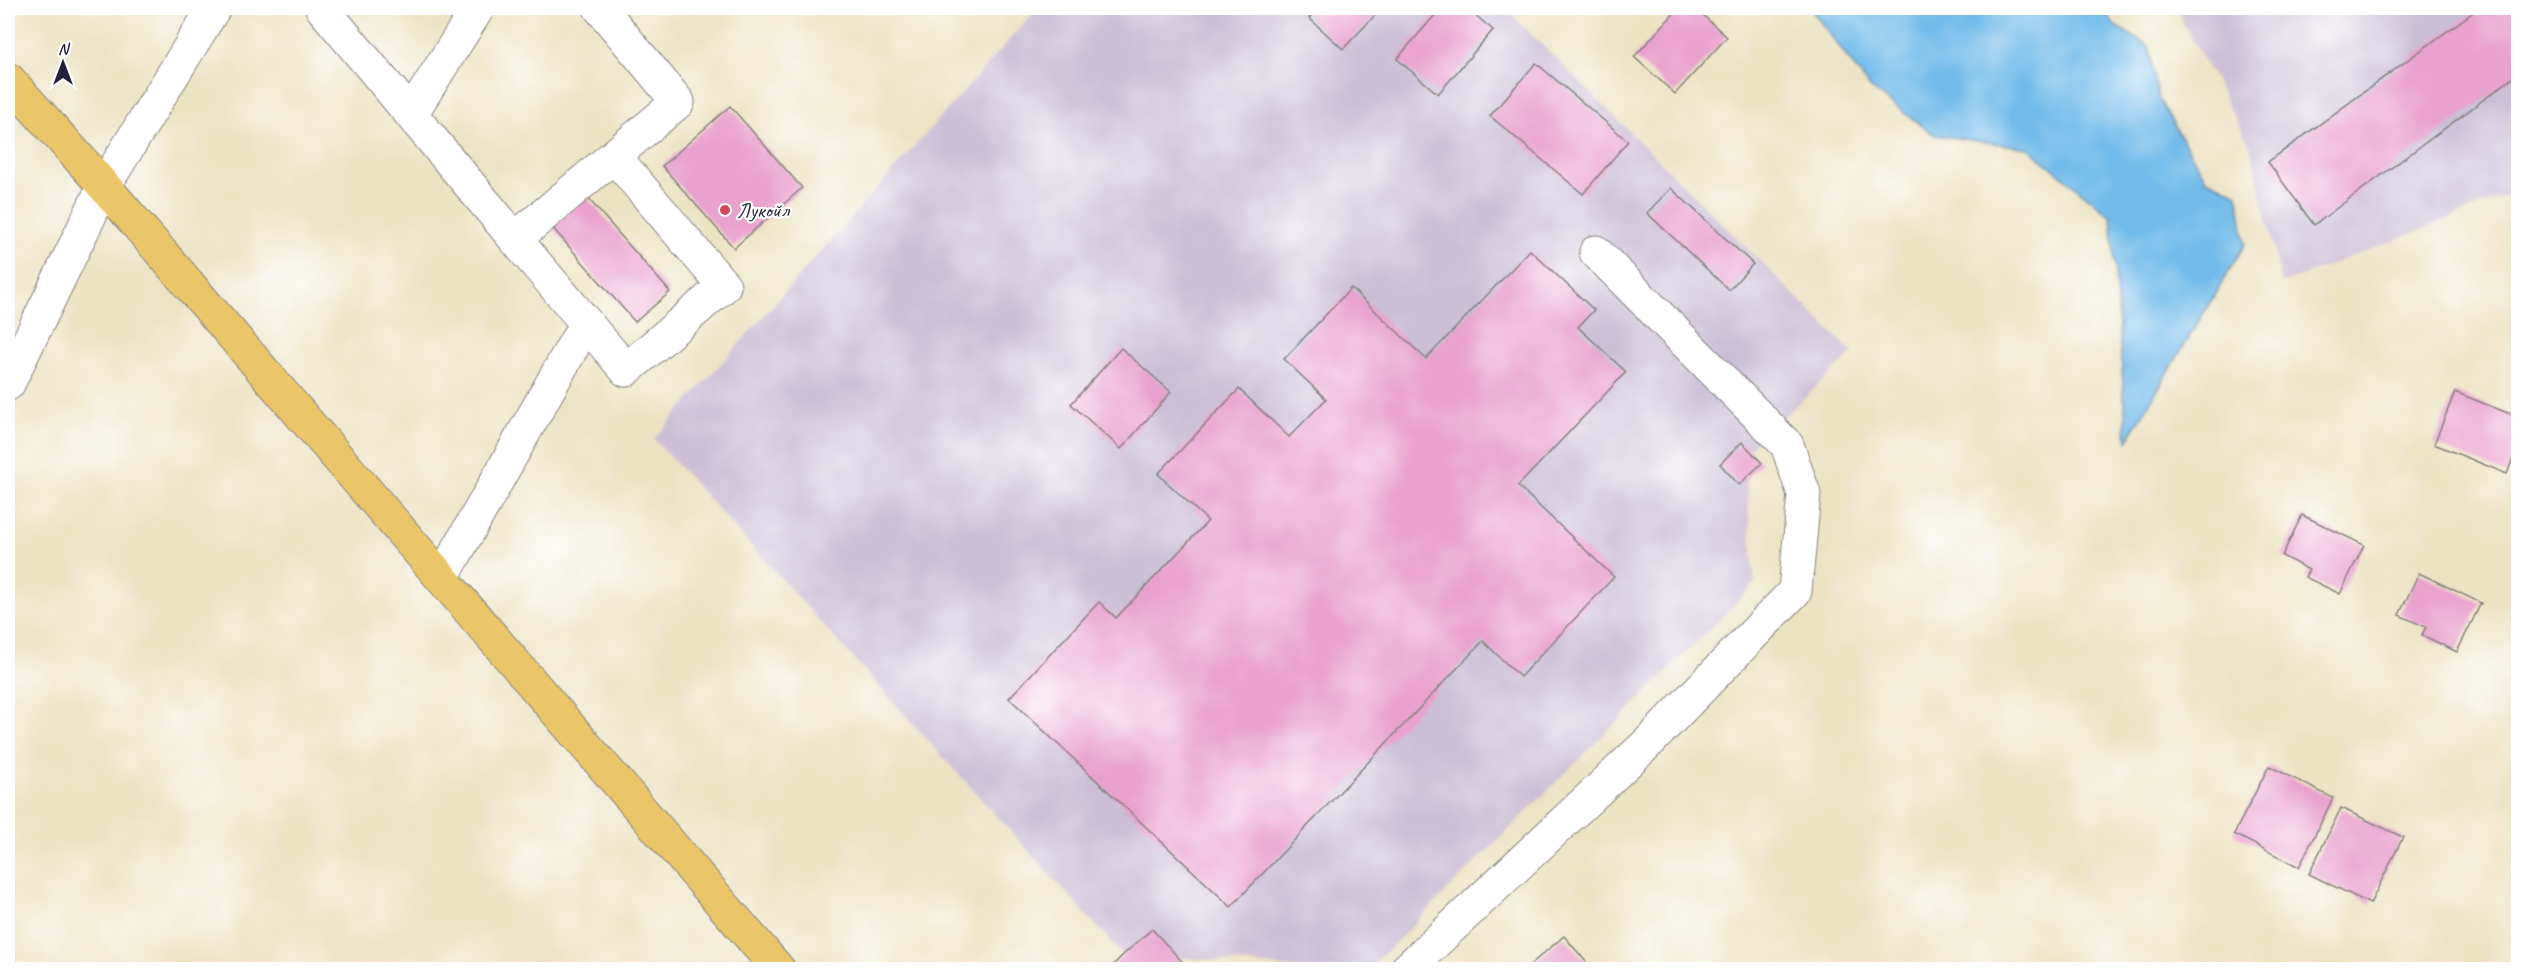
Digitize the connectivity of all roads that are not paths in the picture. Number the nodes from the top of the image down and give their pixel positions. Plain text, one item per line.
1 (214, 8) edge
2 (322, 8) edge
3 (478, 8) edge
4 (600, 8) edge
5 (8, 79) edge
6 (411, 114) junction
7 (614, 156) junction
8 (104, 186) junction
9 (515, 239) junction
10 (1596, 252) dead end
11 (586, 323) junction
12 (8, 384) edge
13 (442, 578) junction
14 (779, 969) edge
15 (1406, 969) edge

1 - 8 street
2 - 6 street
3 - 6 street
4 - 7 street
5 - 8 main road
6 - 9 street
7 - 9 street
7 - 11 street
8 - 12 street
8 - 13 main road
9 - 11 street
10 - 15 street
11 - 13 street
13 - 14 main road

